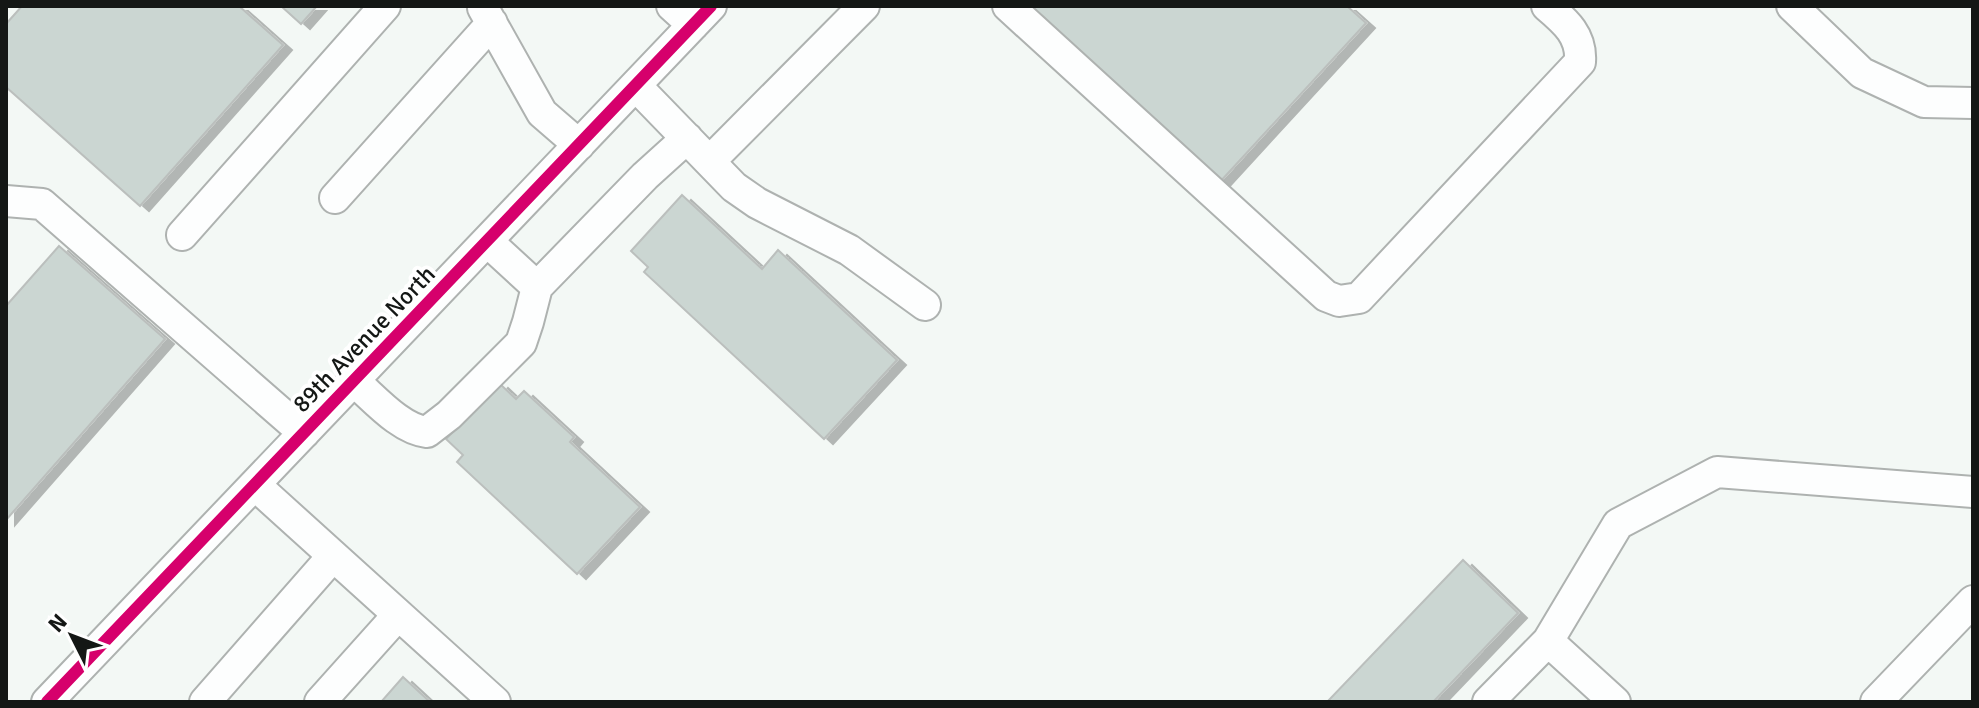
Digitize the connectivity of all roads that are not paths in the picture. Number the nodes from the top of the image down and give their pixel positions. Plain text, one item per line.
1 (385, 6) edge
2 (864, 6) edge
3 (1008, 6) edge
4 (1547, 6) edge
5 (1792, 6) edge
6 (692, 12) edge
7 (487, 15) edge
8 (636, 86) junction
9 (1973, 103) edge
10 (687, 138) junction
11 (579, 145) junction
12 (710, 161) junction
13 (335, 198) dead end
14 (6, 201) edge
15 (182, 235) dead end
16 (488, 242) junction
17 (537, 287) junction
18 (925, 305) dead end
19 (354, 381) junction
20 (304, 433) junction
21 (255, 485) junction
22 (1973, 492) edge
23 (333, 556) junction
24 (1973, 601) edge
25 (398, 615) junction
26 (1548, 641) junction
27 (47, 702) edge
28 (205, 702) edge
29 (320, 702) edge
30 (495, 702) edge
31 (1488, 702) edge
32 (1615, 702) edge
33 (1876, 702) edge

1 - 15 street
2 - 12 street
3 - 4 street
5 - 9 street
6 - 8 street, 89th Avenue North
7 - 11 street
7 - 13 street
8 - 10 street
8 - 11 street, 89th Avenue North
10 - 12 street
10 - 17 street
11 - 16 street, 89th Avenue North
12 - 18 street
14 - 20 street
16 - 17 street
16 - 19 street, 89th Avenue North
17 - 19 street
19 - 20 street, 89th Avenue North
20 - 21 street, 89th Avenue North
21 - 23 street
21 - 27 street, 89th Avenue North
22 - 26 street
23 - 25 street
23 - 28 street
24 - 33 street
25 - 29 street
25 - 30 street
26 - 31 street
26 - 32 street

